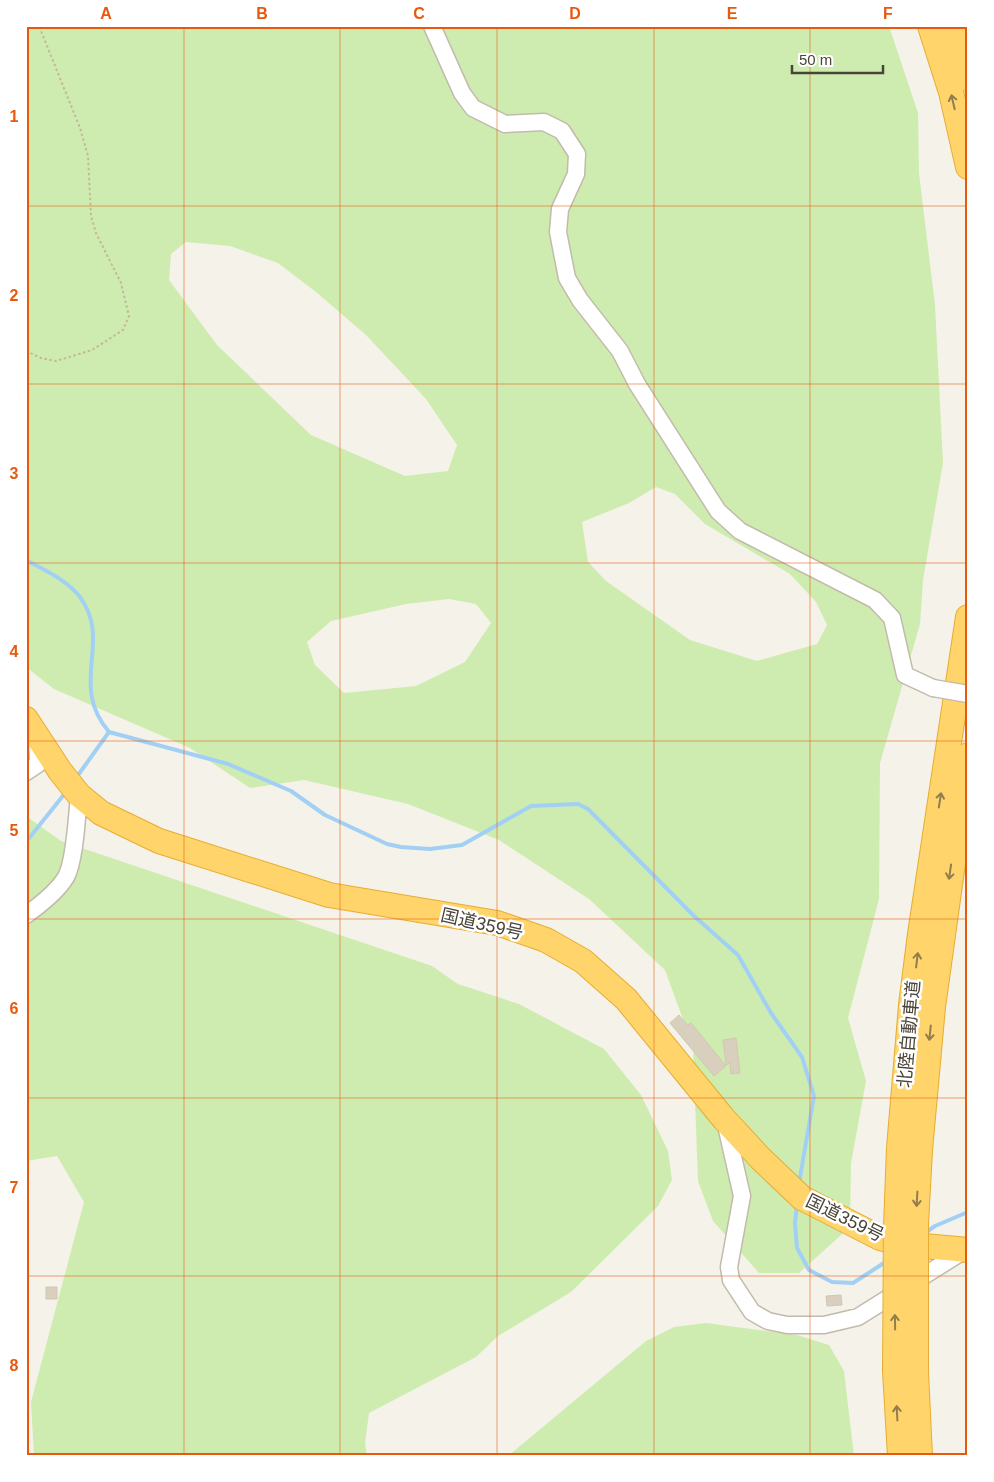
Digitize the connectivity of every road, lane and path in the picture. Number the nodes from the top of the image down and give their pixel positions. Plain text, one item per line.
1 (39, 26) edge
2 (432, 26) edge
3 (930, 26) edge
4 (951, 26) edge
5 (968, 79) edge
6 (968, 167) edge
7 (26, 351) edge
8 (968, 617) edge
9 (968, 694) edge
10 (32, 728) edge
11 (968, 754) edge
12 (26, 772) edge
13 (79, 795) junction
14 (26, 915) edge
15 (724, 1119) junction
16 (910, 1149) junction
17 (967, 1250) edge
18 (906, 1372) junction
19 (900, 1456) edge
20 (920, 1456) edge

1 - 7 path
2 - 9 street, bridge
6 -> 3 highway
4 - 5 highway
16 -> 8 highway, 北陸自動車道
10 - 12 street
10 - 13 highway, 国道359号
11 -> 16 highway, 北陸自動車道
13 - 14 street
13 - 15 highway, 国道359号
15 - 17 highway, 国道359号, bridge
15 - 17 street
16 - 18 highway, 北陸自動車道, bridge
19 -> 18 highway, 北陸自動車道
18 - 20 highway, 北陸自動車道

